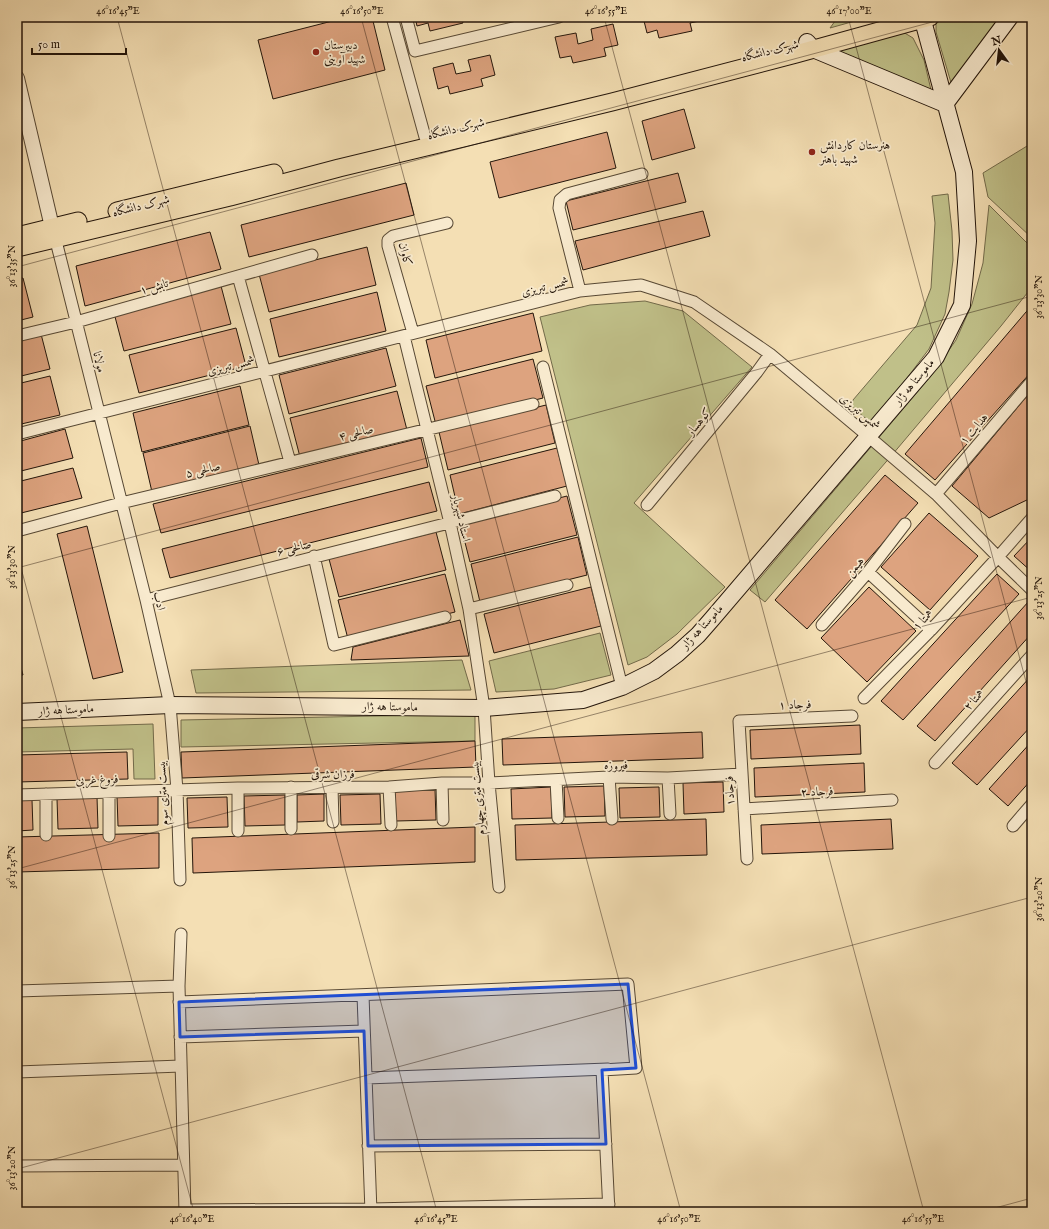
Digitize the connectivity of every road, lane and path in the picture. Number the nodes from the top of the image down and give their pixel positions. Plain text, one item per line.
1 (392, 17) edge
2 (406, 17) edge
3 (559, 17) edge
4 (893, 17) edge
5 (1010, 17) edge
6 (925, 18) edge
7 (530, 20) edge
8 (810, 45) junction
9 (17, 78) edge
10 (945, 104) junction
11 (425, 137) junction
12 (642, 174) dead end
13 (446, 223) dead end
14 (54, 233) junction
15 (17, 236) edge
16 (17, 248) edge
17 (312, 255) dead end
18 (238, 276) junction
19 (580, 291) junction
20 (76, 322) junction
21 (409, 335) junction
22 (17, 336) edge
23 (770, 354) junction
24 (543, 367) dead end
25 (266, 371) junction
26 (1032, 381) edge
27 (533, 404) dead end
28 (99, 413) junction
29 (427, 429) junction
30 (17, 434) edge
31 (868, 436) junction
32 (290, 462) junction
33 (936, 494) junction
34 (555, 496) dead end
35 (121, 502) junction
36 (647, 505) dead end
37 (1032, 518) edge
38 (450, 523) junction
39 (905, 524) dead end
40 (17, 531) edge
41 (314, 556) junction
42 (998, 558) junction
43 (868, 572) junction
44 (567, 585) dead end
45 (1032, 590) edge
46 (146, 600) junction
47 (469, 609) junction
48 (445, 618) dead end
49 (822, 625) dead end
50 (931, 630) junction
51 (1032, 655) edge
52 (622, 687) junction
53 (864, 698) dead end
54 (170, 705) junction
55 (484, 708) junction
56 (17, 712) edge
57 (852, 716) dead end
58 (739, 721) joint
59 (935, 763) dead end
60 (742, 774) junction
61 (609, 777) junction
62 (668, 778) junction
63 (556, 780) junction
64 (442, 783) junction
65 (489, 783) junction
66 (291, 787) junction
67 (332, 787) junction
68 (389, 787) junction
69 (238, 788) junction
70 (177, 790) junction
71 (109, 792) junction
72 (46, 794) junction
73 (17, 795) edge
74 (892, 800) dead end
75 (1032, 804) edge
76 (744, 809) junction
77 (670, 814) dead end
78 (558, 818) dead end
79 (612, 818) dead end
80 (443, 820) dead end
81 (333, 822) dead end
82 (391, 825) dead end
83 (1013, 826) dead end
84 (291, 829) dead end
85 (238, 831) dead end
86 (46, 835) dead end
87 (109, 836) dead end
88 (747, 859) dead end
89 (180, 880) dead end
90 (499, 887) dead end
91 (181, 934) dead end
92 (178, 986) junction
93 (17, 991) edge
94 (363, 994) junction
95 (179, 1002) junction
96 (364, 1031) junction
97 (180, 1037) junction
98 (181, 1066) junction
99 (608, 1069) junction
100 (17, 1072) edge
101 (366, 1078) junction
102 (606, 1144) junction
103 (368, 1146) junction
104 (183, 1165) junction
105 (17, 1166) edge
106 (609, 1208) edge
107 (371, 1210) edge
108 (185, 1211) edge

1 - 11 street
2 - 7 street
3 - 7 street
4 - 8 main road, شهرک دانشگاه
5 - 10 main road
6 - 8 main road
6 - 10 main road, ماموستا هه ژار
8 - 10 main road
8 - 11 main road, شهرک دانشگاه
8 - 14 main road
9 - 14 street
10 - 31 main road, ماموستا هه ژار
11 - 14 main road, شهرک دانشگاه
12 - 19 street
13 - 21 street, کاوان
14 - 15 main road, شهرک دانشگاه
14 - 16 main road
14 - 20 street, مولانا
17 - 18 street, تابش ۱
18 - 20 street, تابش ۱
18 - 25 street
19 - 21 street, شمس تبریزی
19 - 23 street, شمس تبریزی
20 - 22 street, تابش ۱
20 - 28 street, مولانا
21 - 25 street, شمس تبریزی
21 - 29 street, استاد شهریار
23 - 31 street, شمس تبریزی
23 - 36 street, کوهسار
24 - 52 street
25 - 28 street, شمس تبریزی
25 - 32 street
26 - 33 street, هدایت ۱
27 - 29 street, صالحی ۴
28 - 30 street, شمس تبریزی
28 - 35 street, مولانا
29 - 32 street, صالحی ۴
29 - 38 street, استاد شهریار
31 - 33 street, شمس تبریزی
31 - 52 main road, ماموستا هه ژار
32 - 35 street, صالحی ۵
33 - 42 street, شمس تبریزی
34 - 38 street, صالحی ۶
35 - 40 street, صالحی ۵
35 - 46 street, ادب
37 - 42 street, همتا ۱
38 - 41 street, صالحی ۶
38 - 47 street, استاد شهریار
39 - 43 street, هیمن
41 - 46 street, صالحی ۶
41 - 48 street
42 - 45 street, شمس تبریزی
42 - 50 street, همتا ۱
43 - 49 street, هیمن
43 - 50 street
44 - 47 street
46 - 54 street, ادب
47 - 55 street, استاد شهریار
50 - 53 street, همتا ۱
51 - 59 street, همتا ۲
52 - 55 main road, ماموستا هه ژار
54 - 55 main road, ماموستا هه ژار
54 - 56 main road, ماموستا هه ژار
54 - 70 street, بیست متری سوم
55 - 65 street, بیست متری چهارم
57 - 58 street, فرجاد ۱
58 - 60 street, فرجاد۱
60 - 62 street, فیروزه
60 - 76 street, فرجاد۱
61 - 62 street, فیروزه
61 - 63 street, فیروزه
61 - 79 street
62 - 77 street
63 - 65 street, فیروزه
63 - 78 street
64 - 65 street, فرزان شرقی
64 - 68 street, فرزان شرقی
64 - 80 street
65 - 90 street, بیست متری چهارم
66 - 67 street, فرزان شرقی
66 - 69 street, فرزان شرقی
66 - 84 street
67 - 68 street, فرزان شرقی
67 - 81 street
68 - 82 street
69 - 70 street, فرزان شرقی
69 - 85 street
70 - 71 street, فروغ غربی
70 - 89 street, بیست متری سوم
71 - 72 street, فروغ غربی
71 - 87 street
72 - 73 street, فروغ غربی
72 - 86 street
74 - 76 street, فرجاد ۲
75 - 83 street
76 - 88 street, فرجاد۱
91 - 92 street
92 - 93 street
92 - 95 street
94 - 95 street
94 - 96 street
94 - 99 street
95 - 97 street
96 - 97 street
96 - 101 street
97 - 98 street
98 - 100 street
98 - 104 street
99 - 101 street
99 - 102 street
101 - 103 street
102 - 103 street
102 - 106 street
103 - 107 street
104 - 105 street
104 - 108 street
106 - 107 street
107 - 108 street

